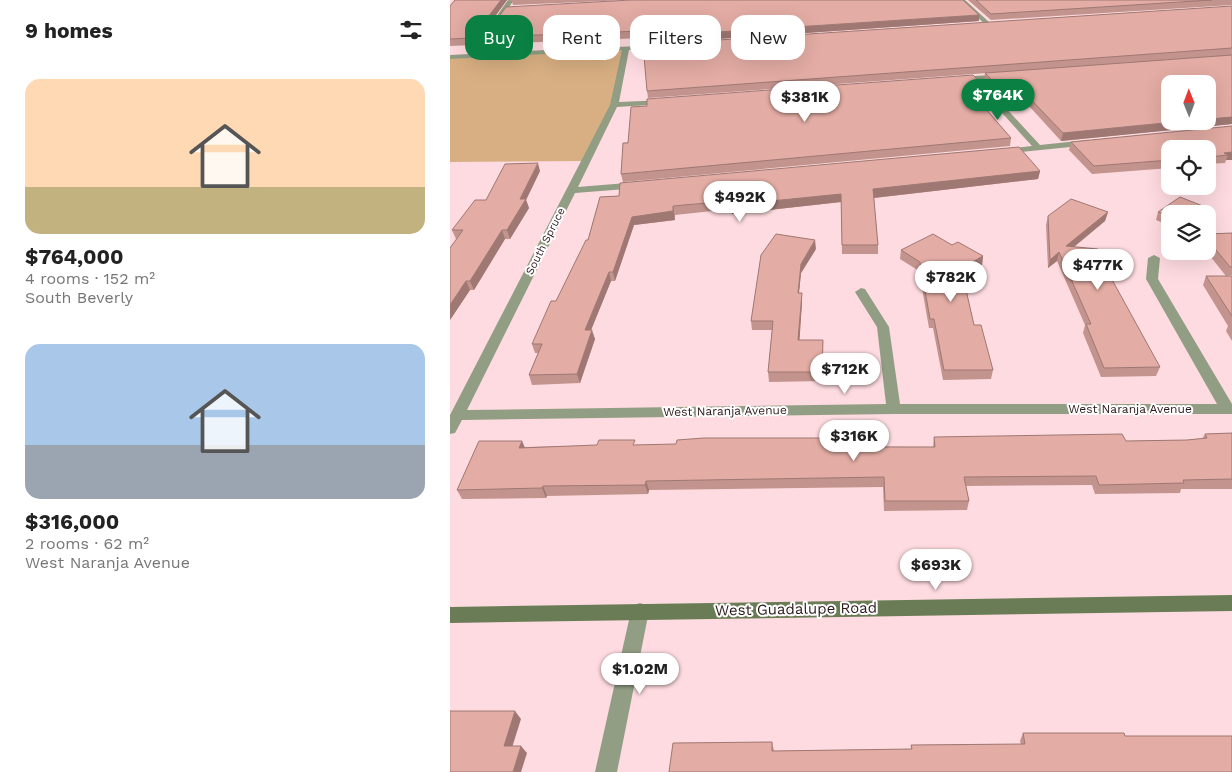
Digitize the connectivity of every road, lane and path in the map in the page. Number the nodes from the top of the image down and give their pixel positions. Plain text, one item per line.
1 (511, 0) edge
2 (960, 0) edge
3 (506, 9) junction
4 (517, 9) edge
5 (502, 15) edge
6 (998, 23) edge
7 (979, 24) edge
8 (988, 24) junction
9 (626, 49) junction
10 (630, 49) edge
11 (533, 53) edge
12 (465, 56) edge
13 (450, 57) edge
14 (1013, 75) edge
15 (975, 78) junction
16 (946, 80) edge
17 (674, 102) edge
18 (614, 104) junction
19 (1096, 142) edge
20 (1038, 148) junction
21 (989, 153) edge
22 (649, 185) edge
23 (571, 190) junction
24 (1154, 258) dead end
25 (861, 292) dead end
26 (894, 409) junction
27 (1229, 409) edge
28 (458, 415) junction
29 (450, 429) edge
30 (1232, 603) edge
31 (640, 611) junction
32 (450, 615) edge
33 (606, 772) edge

1 - 3 street
2 - 8 street
3 - 4 street
3 - 5 street
6 - 8 street
7 - 8 street
9 - 10 street
9 - 11 street
9 - 18 street, South Spruce
12 - 13 street
14 - 15 street
15 - 16 street
15 - 20 street
17 - 18 street
18 - 23 street, South Spruce
19 - 20 street
20 - 21 street
22 - 23 street
23 - 28 street, South Spruce
24 - 27 street
25 - 26 street
26 - 27 street, West Naranja Avenue
26 - 28 street, West Naranja Avenue
28 - 29 street, South Spruce
30 - 31 main road, West Guadalupe Road
31 - 32 main road, West Guadalupe Road
31 - 33 street

